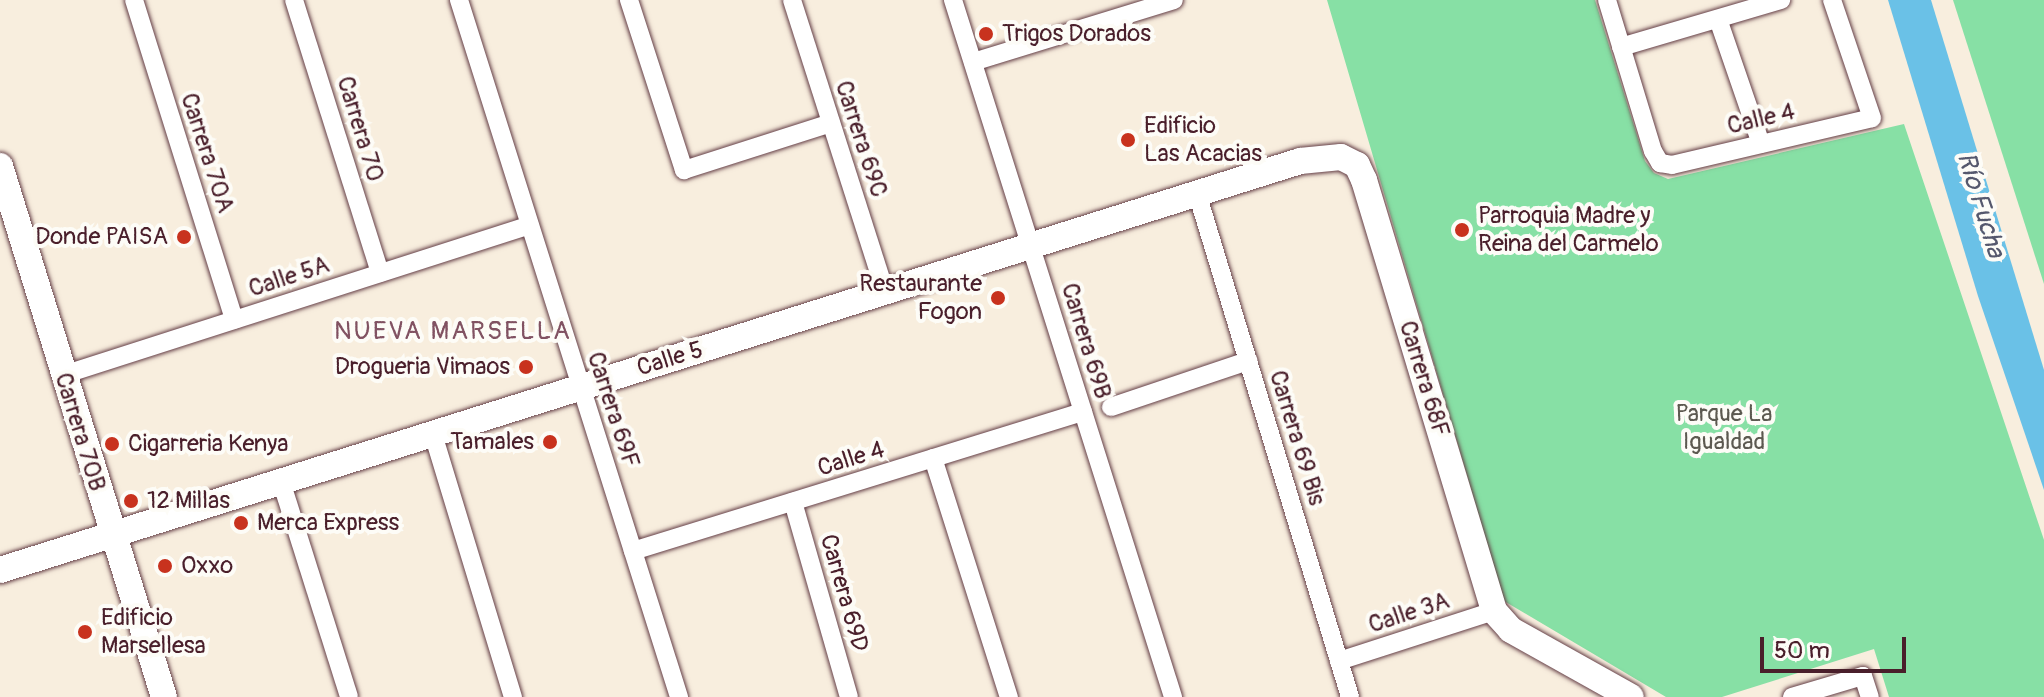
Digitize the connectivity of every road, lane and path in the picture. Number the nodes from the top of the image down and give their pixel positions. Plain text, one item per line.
1 (134, 0) edge
2 (294, 0) edge
3 (459, 0) edge
4 (629, 0) edge
5 (792, 0) edge
6 (953, 0) edge
7 (1174, 0) edge
8 (1607, 0) edge
9 (1781, 0) edge
10 (1832, 0) edge
11 (1718, 19) junction
12 (1621, 47) junction
13 (973, 62) junction
14 (831, 123) junction
15 (1761, 144) junction
16 (1341, 157) joint
17 (0, 166) edge
18 (1197, 193) junction
19 (530, 225) junction
20 (1031, 246) junction
21 (380, 273) junction
22 (885, 292) junction
23 (234, 320) junction
24 (1248, 361) junction
25 (63, 375) junction
26 (581, 387) junction
27 (1111, 407) dead end
28 (1083, 412) junction
29 (433, 434) junction
30 (933, 458) junction
31 (281, 481) junction
32 (793, 502) junction
33 (111, 535) junction
34 (633, 551) junction
35 (0, 570) edge
36 (1494, 611) junction
37 (1339, 661) junction
38 (162, 697) edge
39 (349, 697) edge
40 (513, 697) edge
41 (679, 697) edge
42 (849, 697) edge
43 (1009, 697) edge
44 (1173, 697) edge
45 (1350, 697) edge
46 (1631, 697) edge
47 (1792, 697) edge
48 (1870, 697) edge

1 - 23 street, Carrera 70A
2 - 21 street, Carrera 70
3 - 19 street, Carrera 69F
4 - 14 street
5 - 14 street, Carrera 69C
6 - 13 street, Carrera 69B
7 - 13 street
8 - 12 street
9 - 11 street
10 - 15 street, Calle 4
11 - 12 street
11 - 15 street
12 - 15 street, Calle 4
13 - 20 street, Carrera 69B
14 - 22 street, Carrera 69C
16 - 18 street, Calle 5
16 - 36 street, Carrera 68F
17 - 25 street, Carrera 70B
18 - 20 street, Calle 5
18 - 24 street, Carrera 69 Bis
19 - 21 street, Calle 5A
19 - 26 street, Carrera 69F
20 - 22 street, Calle 5
20 - 28 street, Carrera 69B
21 - 23 street, Calle 5A
22 - 26 street, Calle 5
23 - 25 street, Calle 5A
24 - 27 street
24 - 37 street, Carrera 69 Bis
25 - 33 street, Carrera 70B
26 - 29 street, Calle 5
26 - 34 street, Carrera 69F
28 - 30 street, Calle 4
28 - 44 street, Carrera 69B
29 - 31 street, Calle 5
29 - 40 street
30 - 32 street, Calle 4
30 - 43 street
31 - 33 street, Calle 5
31 - 39 street
32 - 34 street, Calle 4
32 - 42 street, Carrera 69D
33 - 35 street, Calle 5
33 - 38 street, Carrera 70B
34 - 41 street, Carrera 69F
36 - 37 street, Calle 3A
36 - 46 street
37 - 45 street, Carrera 69 Bis
47 - 48 street

